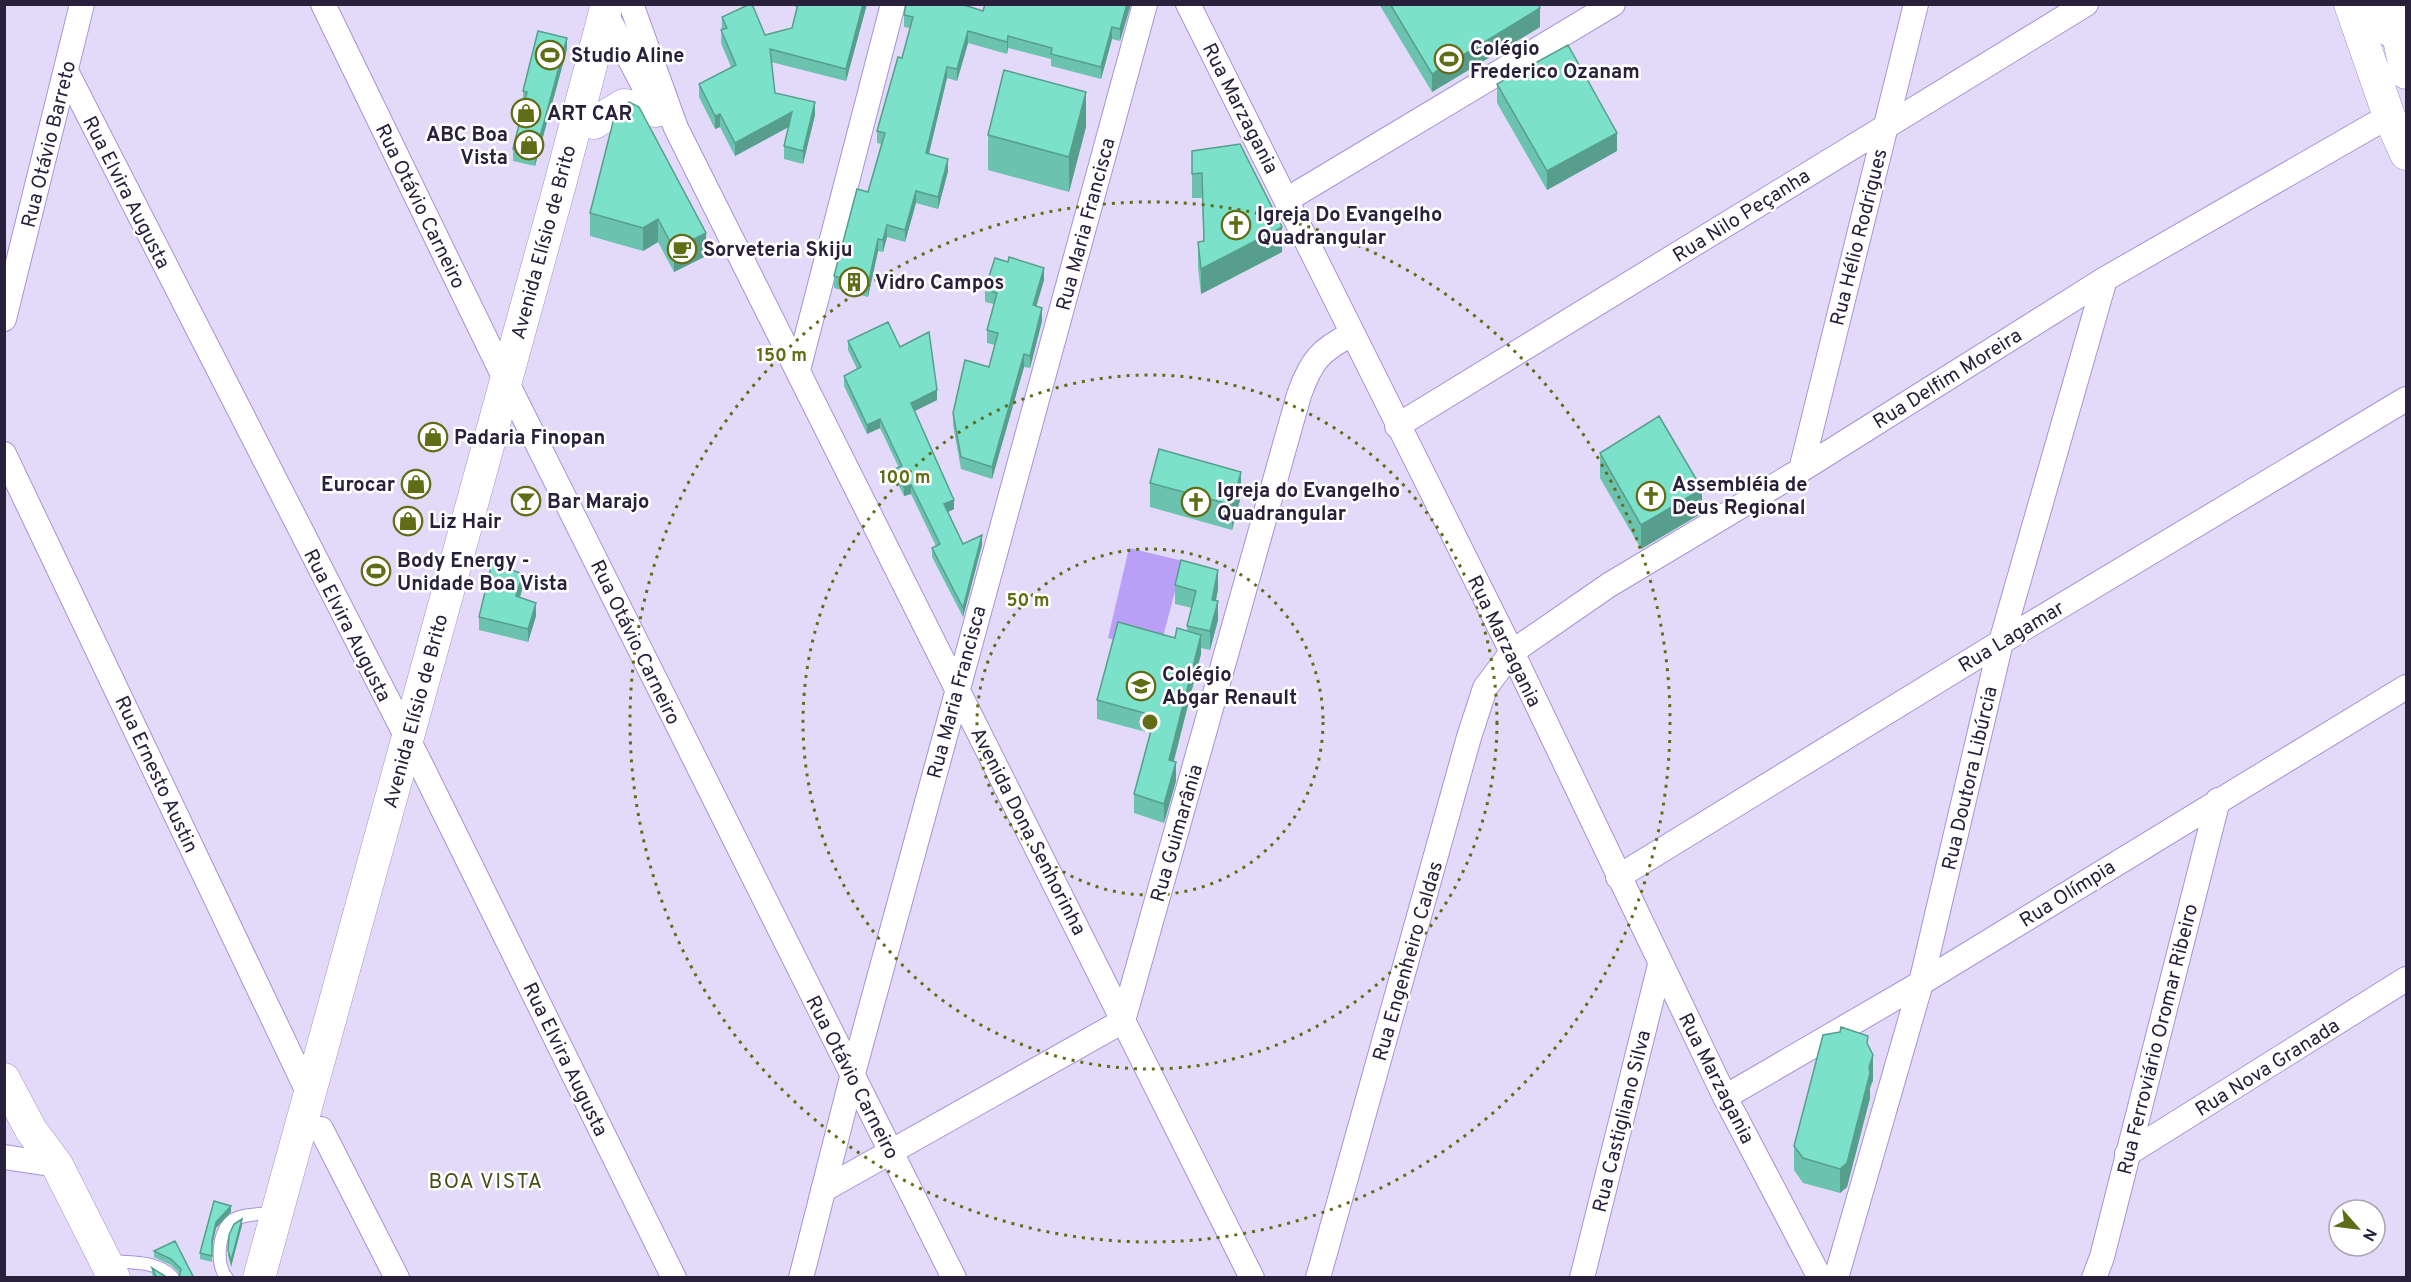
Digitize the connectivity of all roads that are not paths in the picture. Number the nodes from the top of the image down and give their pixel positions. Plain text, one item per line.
1 (82, 4) edge
2 (892, 4) edge
3 (1145, 4) edge
4 (1188, 4) edge
5 (1613, 4) edge
6 (1916, 4) edge
7 (2086, 4) edge
8 (2350, 4) edge
9 (2362, 4) edge
10 (2392, 4) edge
11 (332, 11) edge
12 (617, 12) edge
13 (2403, 44) edge
14 (66, 71) junction
15 (2406, 73) edge
16 (2389, 116) junction
17 (666, 119) junction
18 (594, 123) junction
19 (1886, 126) junction
20 (2406, 154) edge
21 (1288, 199) junction
22 (2105, 279) junction
23 (4, 319) edge
24 (1352, 334) junction
25 (798, 370) junction
26 (511, 389) junction
27 (2406, 399) edge
28 (1397, 426) junction
29 (4, 454) edge
30 (1801, 470) junction
31 (2001, 642) junction
32 (1512, 652) junction
33 (2406, 687) edge
34 (957, 689) junction
35 (413, 751) junction
36 (2218, 800) junction
37 (1618, 877) junction
38 (1660, 965) junction
39 (2406, 979) edge
40 (1921, 983) junction
41 (1124, 1021) junction
42 (852, 1077) junction
43 (4, 1079) edge
44 (309, 1094) junction
45 (1725, 1096) junction
46 (321, 1129) junction
47 (890, 1152) junction
48 (2127, 1154) junction
49 (4, 1156) edge
50 (48, 1163) junction
51 (823, 1190) junction
52 (277, 1212) junction
53 (104, 1272) edge
54 (172, 1278) edge
55 (227, 1278) edge
56 (259, 1278) edge
57 (280, 1278) edge
58 (396, 1278) edge
59 (674, 1278) edge
60 (801, 1278) edge
61 (954, 1278) edge
62 (1252, 1278) edge
63 (1318, 1278) edge
64 (1582, 1278) edge
65 (1820, 1278) edge
66 (1836, 1278) edge
67 (2094, 1278) edge

1 - 14 street, Rua Otávio Barreto
2 - 25 street
3 - 34 street, Rua Maria Francisca
4 - 21 street, Rua Marzagania
5 - 21 street
6 - 19 street, Rua Hélio Rodrigues
7 - 19 street, Rua Nilo Peçanha
8 - 16 street
9 - 13 street
10 - 13 street
11 - 26 street, Rua Otávio Carneiro
12 - 17 street, Avenida Dona Senhorinha
12 - 18 street, Avenida Elísio de Brito
12 - 26 street, Avenida Elísio de Brito
13 - 15 street
14 - 23 street, Rua Otávio Barreto
14 - 35 street, Rua Elvira Augusta
16 - 20 street
16 - 22 street, Rua Delfim Moreira
17 - 18 street
17 - 25 street, Avenida Dona Senhorinha
18 - 26 street, Avenida Elísio de Brito
19 - 28 street, Rua Nilo Peçanha
19 - 30 street, Rua Hélio Rodrigues
21 - 24 street, Rua Marzagania
22 - 30 street, Rua Delfim Moreira
22 - 31 street, Rua Doutora Libúrcia
24 - 28 street, Rua Marzagania
24 - 41 street, Rua Guimarânia
25 - 34 street, Avenida Dona Senhorinha
26 - 35 street, Avenida Elísio de Brito
26 - 42 street, Rua Otávio Carneiro
27 - 31 street, Rua Lagamar
28 - 32 street, Rua Marzagania
29 - 44 street, Rua Ernesto Austin
30 - 32 street, Rua Delfim Moreira
31 - 37 street, Rua Lagamar
31 - 40 street, Rua Doutora Libúrcia
32 - 37 street, Rua Marzagania
32 - 63 street, Rua Engenheiro Caldas
33 - 36 street, Rua Olímpia
34 - 41 street, Avenida Dona Senhorinha
34 - 42 street, Rua Maria Francisca
35 - 44 street, Avenida Elísio de Brito
35 - 46 street, Avenida Elísio de Brito
35 - 59 street, Rua Elvira Augusta
36 - 40 street, Rua Olímpia
36 - 48 street, Rua Ferroviário Oromar Ribeiro
37 - 38 street, Rua Marzagania
38 - 45 street, Rua Marzagania
38 - 64 street, Rua Castigliano Silva
39 - 48 street, Rua Nova Granada
40 - 45 street, Rua Olímpia
40 - 66 street, Rua Doutora Libúrcia
41 - 47 street
41 - 62 street, Avenida Dona Senhorinha
42 - 47 street, Rua Otávio Carneiro
42 - 51 street, Rua Maria Francisca
43 - 50 street
44 - 52 street, Avenida Elísio de Brito
45 - 65 street, Rua Marzagania
46 - 57 street, Avenida Elísio de Brito
46 - 58 street
47 - 51 street
47 - 61 street, Rua Otávio Carneiro
48 - 67 street, Rua Ferroviário Oromar Ribeiro
49 - 50 street
50 - 53 street
51 - 60 street, Rua Maria Francisca
52 - 55 lane
52 - 56 street, Avenida Elísio de Brito
53 - 54 lane

